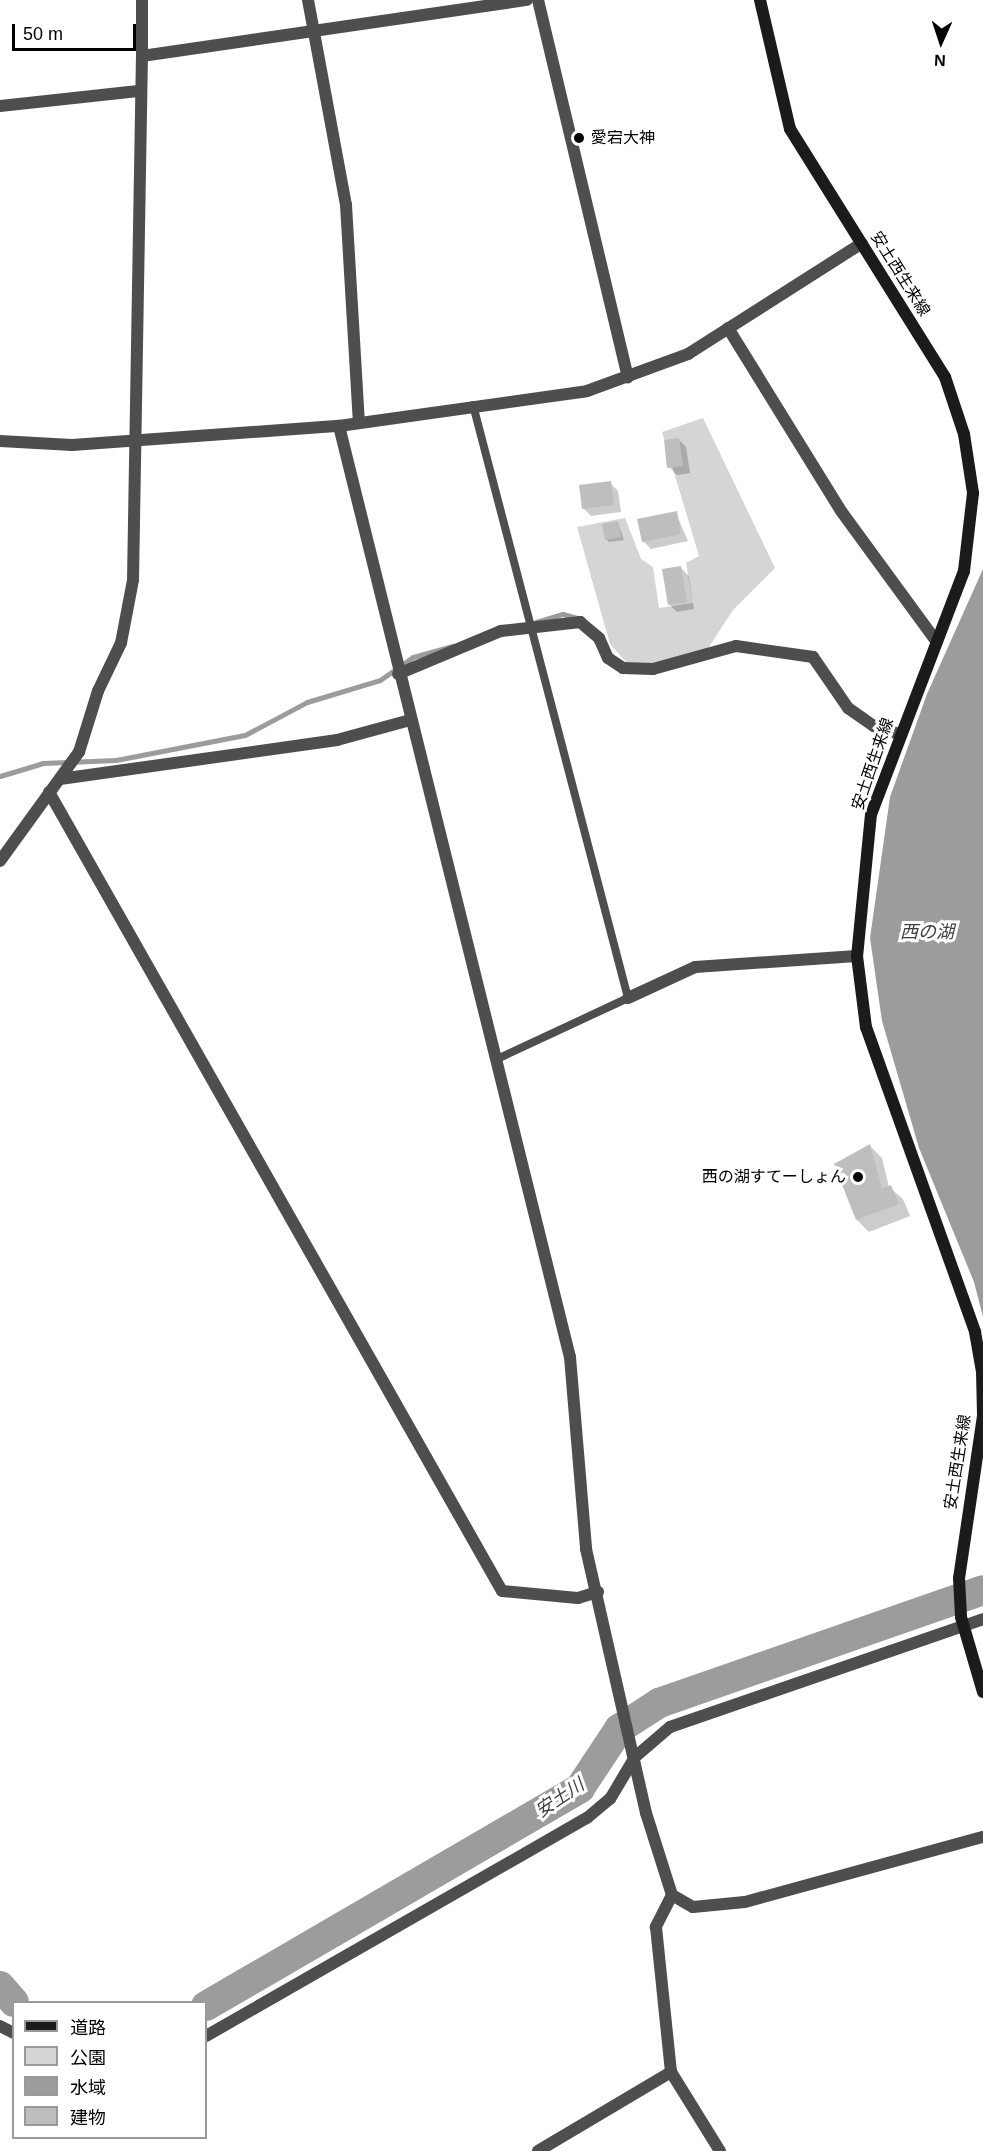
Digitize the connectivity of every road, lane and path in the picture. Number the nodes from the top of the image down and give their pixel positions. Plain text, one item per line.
1 (142, 0) edge
2 (308, 0) edge
3 (527, 0) edge
4 (538, 0) edge
5 (760, 0) edge
6 (313, 31) junction
7 (142, 56) junction
8 (138, 91) junction
9 (0, 106) edge
10 (862, 243) junction
11 (728, 328) junction
12 (628, 377) junction
13 (474, 405) junction
14 (359, 422) junction
15 (339, 426) junction
16 (0, 441) edge
17 (134, 442) junction
18 (531, 626) junction
19 (936, 641) junction
20 (398, 674) junction
21 (410, 720) junction
22 (900, 734) junction
23 (63, 774) junction
24 (49, 792) junction
25 (0, 861) edge
26 (857, 956) junction
27 (628, 998) junction
28 (495, 1060) junction
29 (598, 1592) junction
30 (983, 1619) edge
31 (961, 1620) junction
32 (983, 1692) edge
33 (635, 1756) junction
34 (983, 1837) edge
35 (672, 1895) junction
36 (207, 2035) edge
37 (671, 2072) junction
38 (538, 2151) edge
39 (720, 2151) edge

1 - 7 street
2 - 6 street
3 - 6 street
4 - 12 street
5 - 10 main road, 安土西生来線
6 - 7 street
6 - 14 street
7 - 8 street
8 - 9 street
8 - 17 street
10 - 11 street
10 - 19 main road, 安土西生来線
11 - 12 street
11 - 19 street
12 - 13 street
13 - 14 street
13 - 18 lane
14 - 15 street
15 - 17 street
15 - 20 street
16 - 17 street
17 - 23 street
18 - 20 street
18 - 22 street
18 - 27 lane
19 - 22 main road, 安土西生来線
20 - 21 street
21 - 23 street
21 - 28 street
22 - 26 main road, 安土西生来線
23 - 24 street
24 - 25 street
24 - 29 street
26 - 27 street
26 - 31 main road, 安土西生来線
27 - 28 lane
28 - 29 street
29 - 33 street
30 - 31 street
31 - 32 main road, 安土西生来線
31 - 33 street
33 - 35 street
33 - 36 street
34 - 35 street
35 - 37 street
37 - 38 street
37 - 39 street

